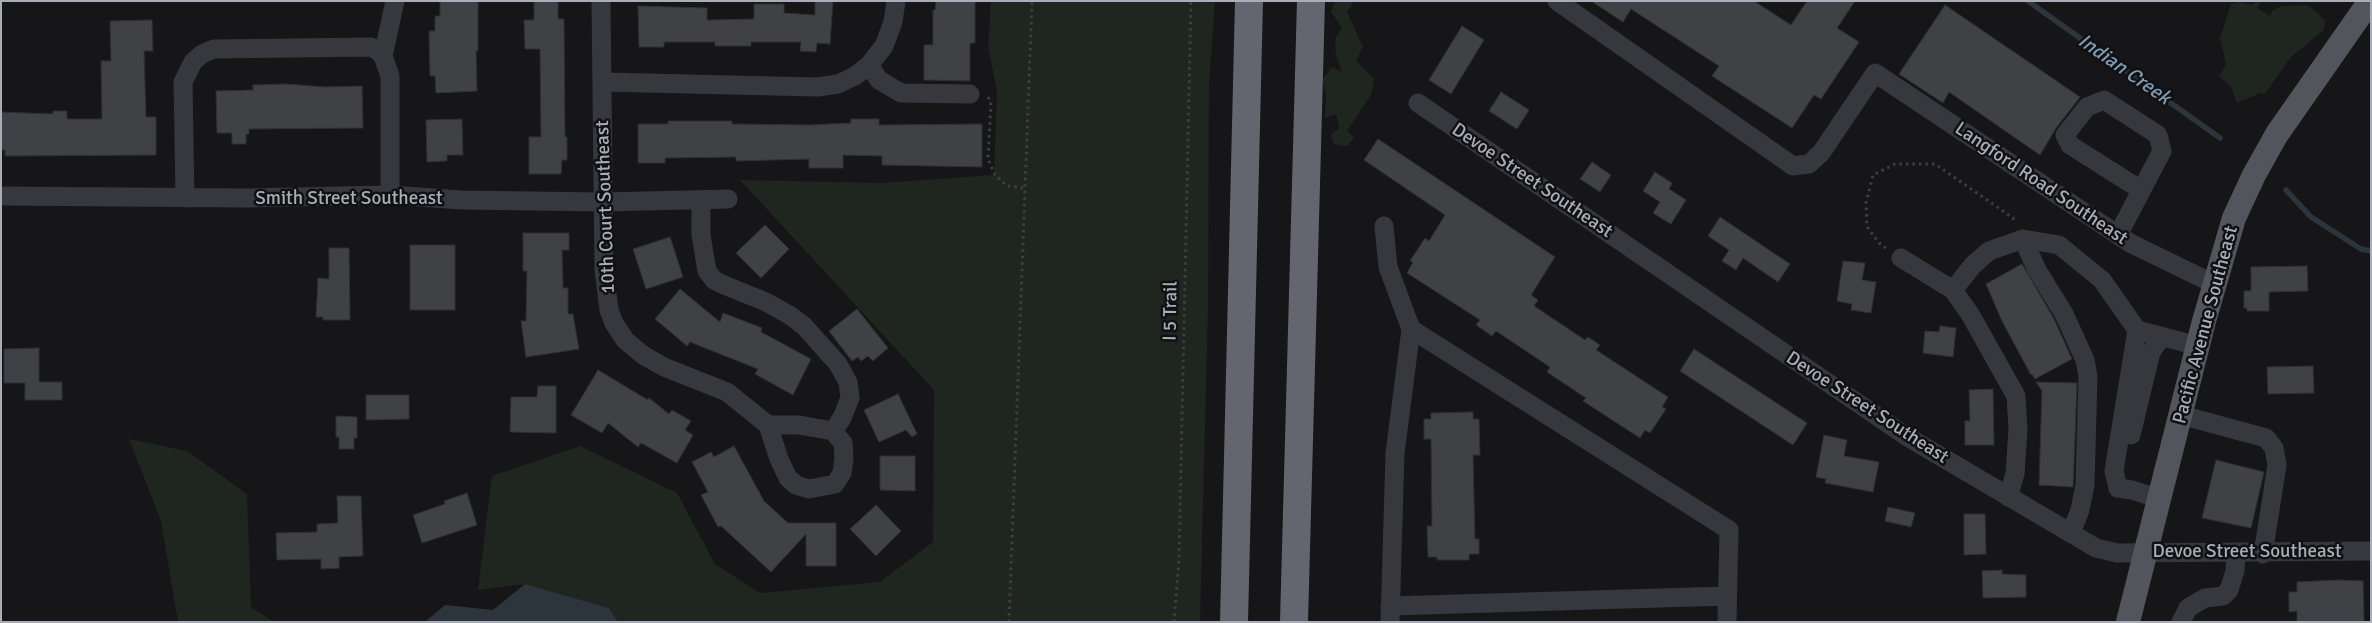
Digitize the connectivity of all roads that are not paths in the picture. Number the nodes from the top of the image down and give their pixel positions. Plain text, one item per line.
1 (395, 1) edge
2 (602, 1) edge
3 (896, 1) edge
4 (1249, 1) edge
5 (1312, 1) edge
6 (1557, 1) edge
7 (2370, 1) edge
8 (383, 56) junction
9 (869, 65) junction
10 (603, 82) junction
11 (970, 94) road end
12 (1418, 103) dead end
13 (2141, 190) junction
14 (390, 195) junction
15 (1, 196) edge
16 (185, 198) junction
17 (728, 199) dead end
18 (701, 200) junction
19 (603, 202) junction
20 (1384, 226) dead end
21 (2118, 235) junction
22 (2023, 239) junction
23 (1901, 258) road end
24 (2214, 284) junction
25 (1953, 290) junction
26 (1412, 329) junction
27 (2138, 330) junction
28 (2161, 338) junction
29 (2198, 346) junction
30 (2181, 415) junction
31 (768, 426) junction
32 (833, 431) junction
33 (2132, 490) junction
34 (2008, 497) junction
35 (2160, 499) junction
36 (2071, 533) junction
37 (2371, 551) edge
38 (2146, 553) junction
39 (2236, 554) junction
40 (2263, 554) junction
41 (1727, 596) junction
42 (1390, 614) edge
43 (1234, 622) edge
44 (1294, 622) edge
45 (1727, 622) edge
46 (2128, 622) edge
47 (2181, 622) edge

1 - 8 street
2 - 10 street, 10th Court Southeast
3 - 9 street
4 - 43 highway
5 - 44 highway
6 - 21 street, Langford Road Southeast
7 - 24 main road, Pacific Avenue Southeast
8 - 14 street
8 - 16 street
9 - 10 street
9 - 11 street
10 - 19 street, 10th Court Southeast
12 - 34 street, Devoe Street Southeast
13 - 13 street
13 - 21 street
14 - 16 street, Smith Street Southeast
14 - 19 street, Smith Street Southeast
15 - 16 street, Smith Street Southeast
17 - 18 street, Smith Street Southeast
18 - 19 street, Smith Street Southeast
18 - 32 street
19 - 31 street, 10th Court Southeast
20 - 26 street
21 - 24 street, Langford Road Southeast
22 - 25 street
22 - 27 street
22 - 36 street
23 - 25 street
24 - 29 main road, Pacific Avenue Southeast
25 - 34 street
26 - 41 street
26 - 42 street
27 - 28 street
27 - 33 street
28 - 29 street
28 - 33 street
29 - 30 main road, Pacific Avenue Southeast
30 - 35 main road, Pacific Avenue Southeast
30 - 40 street
31 - 32 street
31 - 32 street
33 - 35 street
34 - 36 street, Devoe Street Southeast
35 - 38 main road, Pacific Avenue Southeast
36 - 38 street, Devoe Street Southeast
37 - 40 street, Devoe Street Southeast
38 - 39 street, Devoe Street Southeast
38 - 46 main road, Pacific Avenue Southeast
39 - 40 street, Devoe Street Southeast
39 - 47 street
41 - 42 street
41 - 45 street

